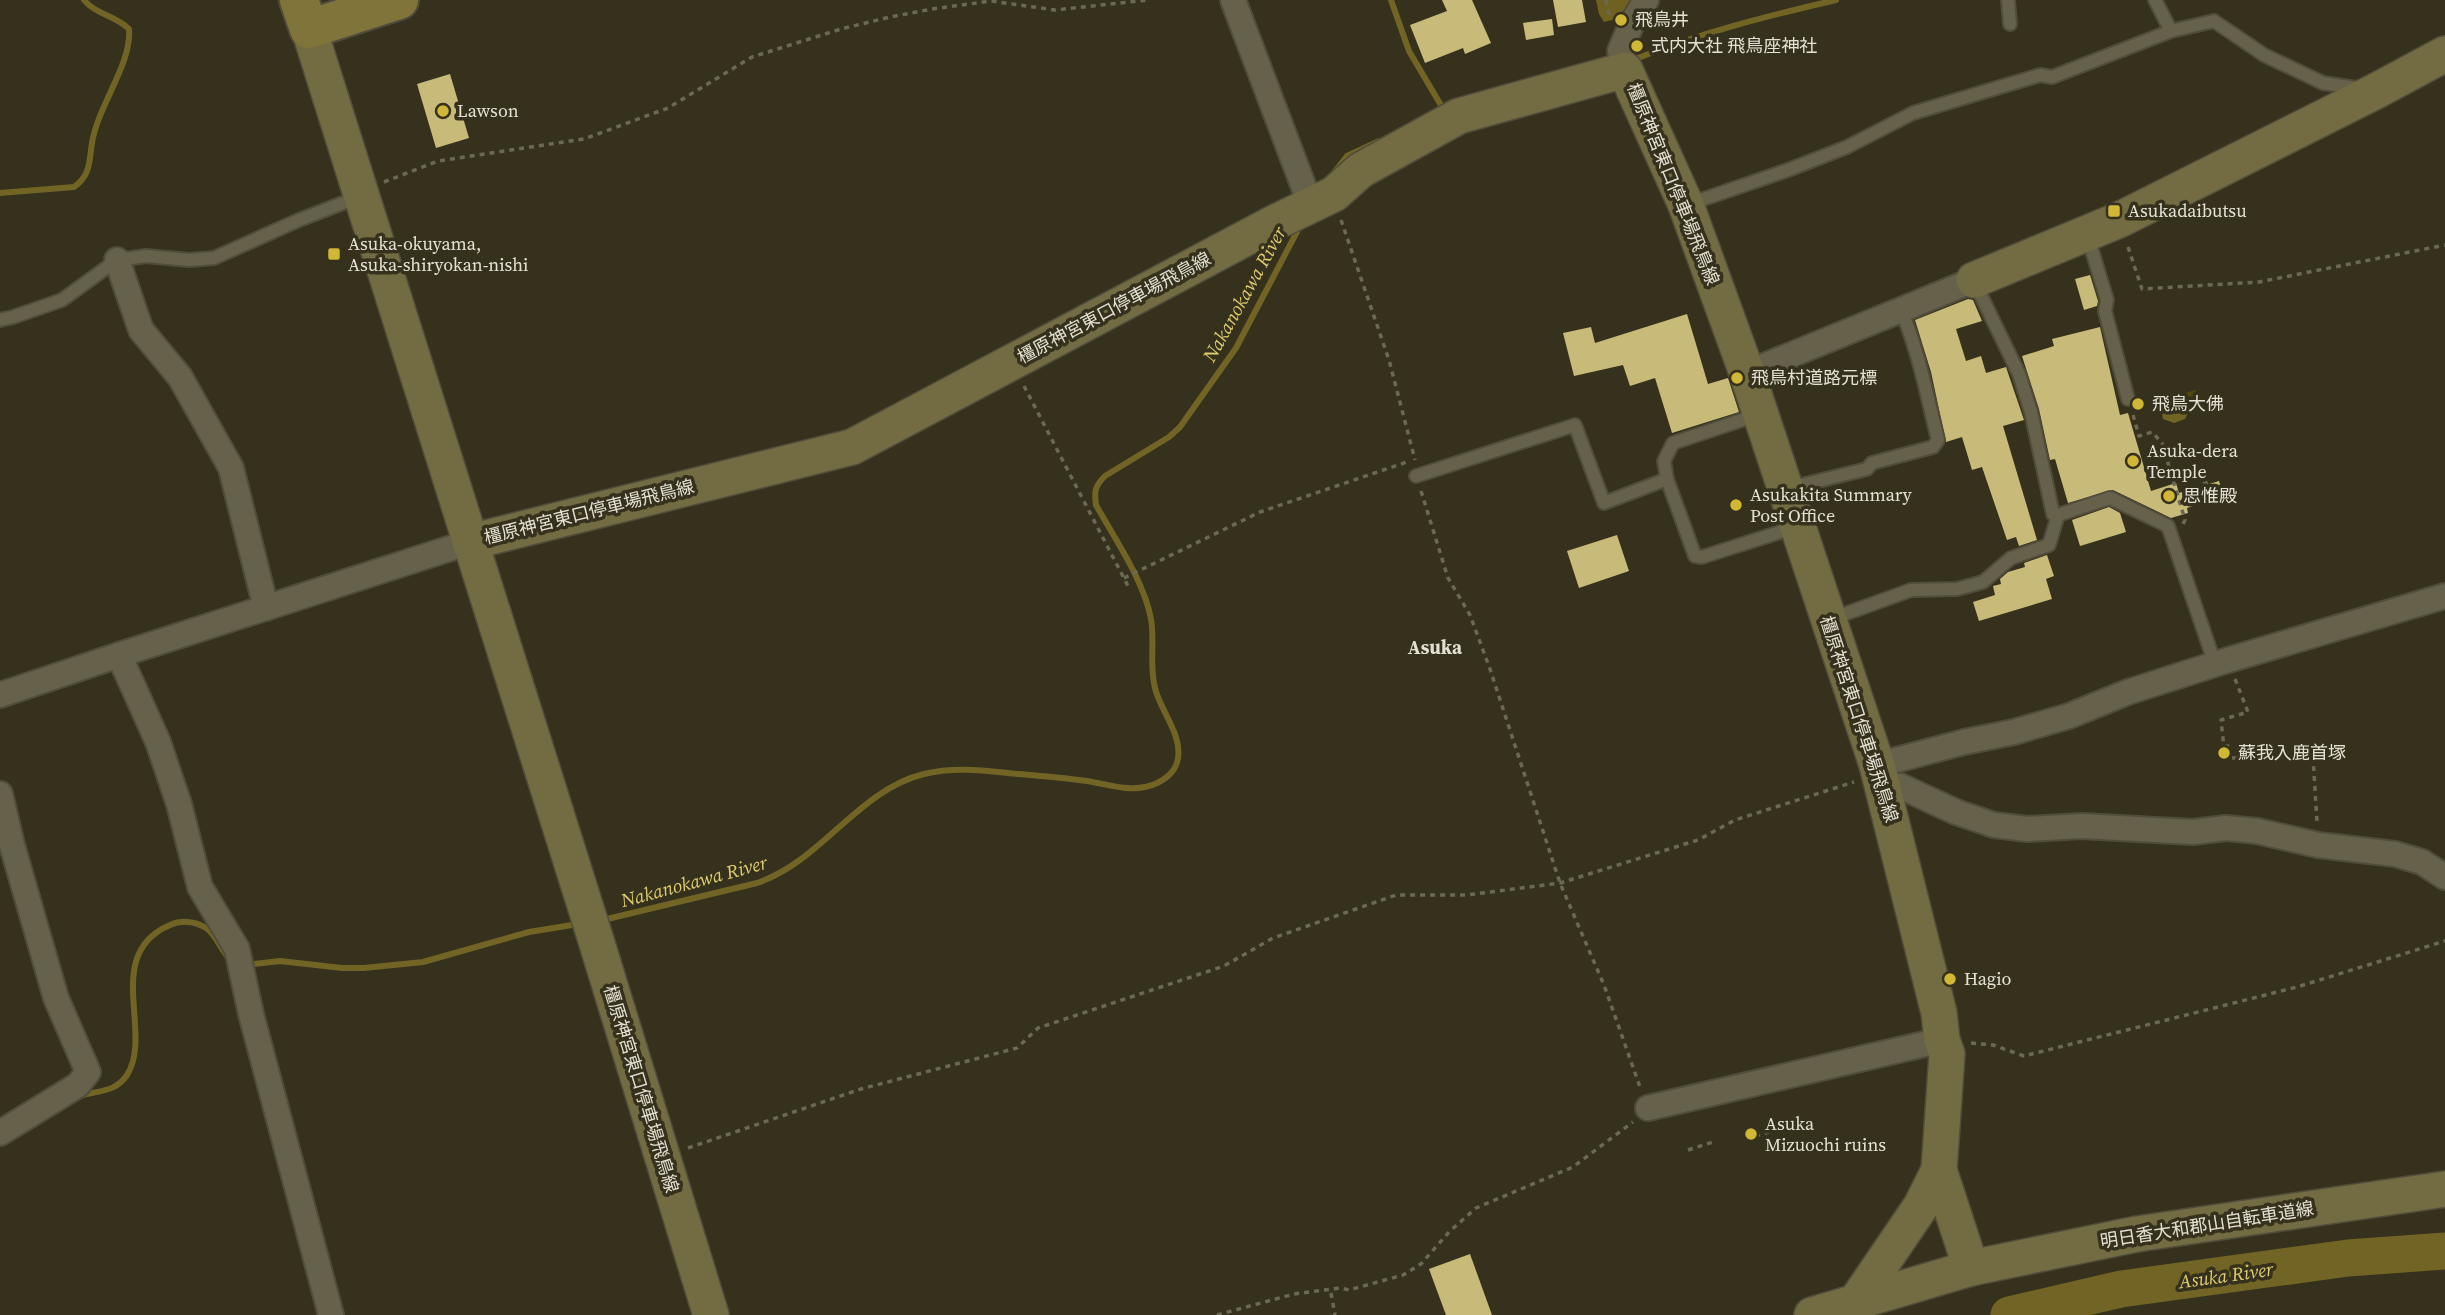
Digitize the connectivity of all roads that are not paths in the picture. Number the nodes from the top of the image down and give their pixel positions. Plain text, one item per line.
1 (399, 0) edge
2 (1233, 0) edge
3 (1646, 0) edge
4 (2008, 0) edge
5 (2155, 0) edge
6 (304, 15) edge
7 (2010, 24) dead end
8 (2172, 31) junction
9 (2445, 54) edge
10 (1625, 70) junction
11 (2376, 91) junction
12 (361, 196) junction
13 (1323, 200) junction
14 (1686, 205) junction
15 (2087, 234) junction
16 (117, 260) junction
17 (1974, 280) junction
18 (1901, 310) junction
19 (0, 320) edge
20 (1747, 373) junction
21 (2128, 399) road end
22 (1760, 414) junction
23 (1416, 476) road end
24 (1667, 479) junction
25 (1785, 489) junction
26 (2058, 515) junction
27 (1797, 527) junction
28 (470, 542) junction
29 (2445, 596) edge
30 (265, 608) junction
31 (1828, 621) junction
32 (119, 655) junction
33 (2222, 662) junction
34 (0, 695) edge
35 (1880, 775) junction
36 (0, 794) edge
37 (2445, 877) edge
38 (1943, 1043) junction
39 (1648, 1108) road end
40 (0, 1133) edge
41 (1939, 1170) junction
42 (2445, 1189) edge
43 (1971, 1268) junction
44 (1855, 1303) junction
45 (331, 1315) edge
46 (711, 1315) edge
47 (1812, 1315) edge

1 - 6 main road
2 - 13 street
3 - 10 street
4 - 7 lane
5 - 8 lane
6 - 12 main road, 橿原神宮東口停車場飛鳥線
8 - 11 lane
8 - 14 lane
9 - 11 main road
10 - 13 main road, 橿原神宮東口停車場飛鳥線
10 - 14 main road, 橿原神宮東口停車場飛鳥線
11 - 15 main road
12 - 16 lane
12 - 28 main road, 橿原神宮東口停車場飛鳥線
13 - 28 main road, 橿原神宮東口停車場飛鳥線
14 - 20 main road, 橿原神宮東口停車場飛鳥線
15 - 17 main road
15 - 21 lane
16 - 19 lane
16 - 30 street
17 - 18 street
17 - 26 lane
18 - 20 street
18 - 25 lane
20 - 22 main road, 橿原神宮東口停車場飛鳥線
22 - 24 lane
22 - 25 main road, 橿原神宮東口停車場飛鳥線
23 - 24 lane
24 - 27 lane
25 - 27 main road, 橿原神宮東口停車場飛鳥線
26 - 31 lane
26 - 33 lane
27 - 31 main road, 橿原神宮東口停車場飛鳥線
28 - 30 street
28 - 46 main road, 橿原神宮東口停車場飛鳥線
29 - 33 street
30 - 32 street
31 - 35 main road, 橿原神宮東口停車場飛鳥線
32 - 34 street
32 - 45 street
33 - 35 street
35 - 37 street
35 - 38 main road, 橿原神宮東口停車場飛鳥線
36 - 40 street
38 - 39 street
38 - 41 main road, 橿原神宮東口停車場飛鳥線
41 - 43 main road, 橿原神宮東口停車場飛鳥線
41 - 44 main road
42 - 43 main road, 明日香大和郡山自転車道線
43 - 44 main road
44 - 47 main road

